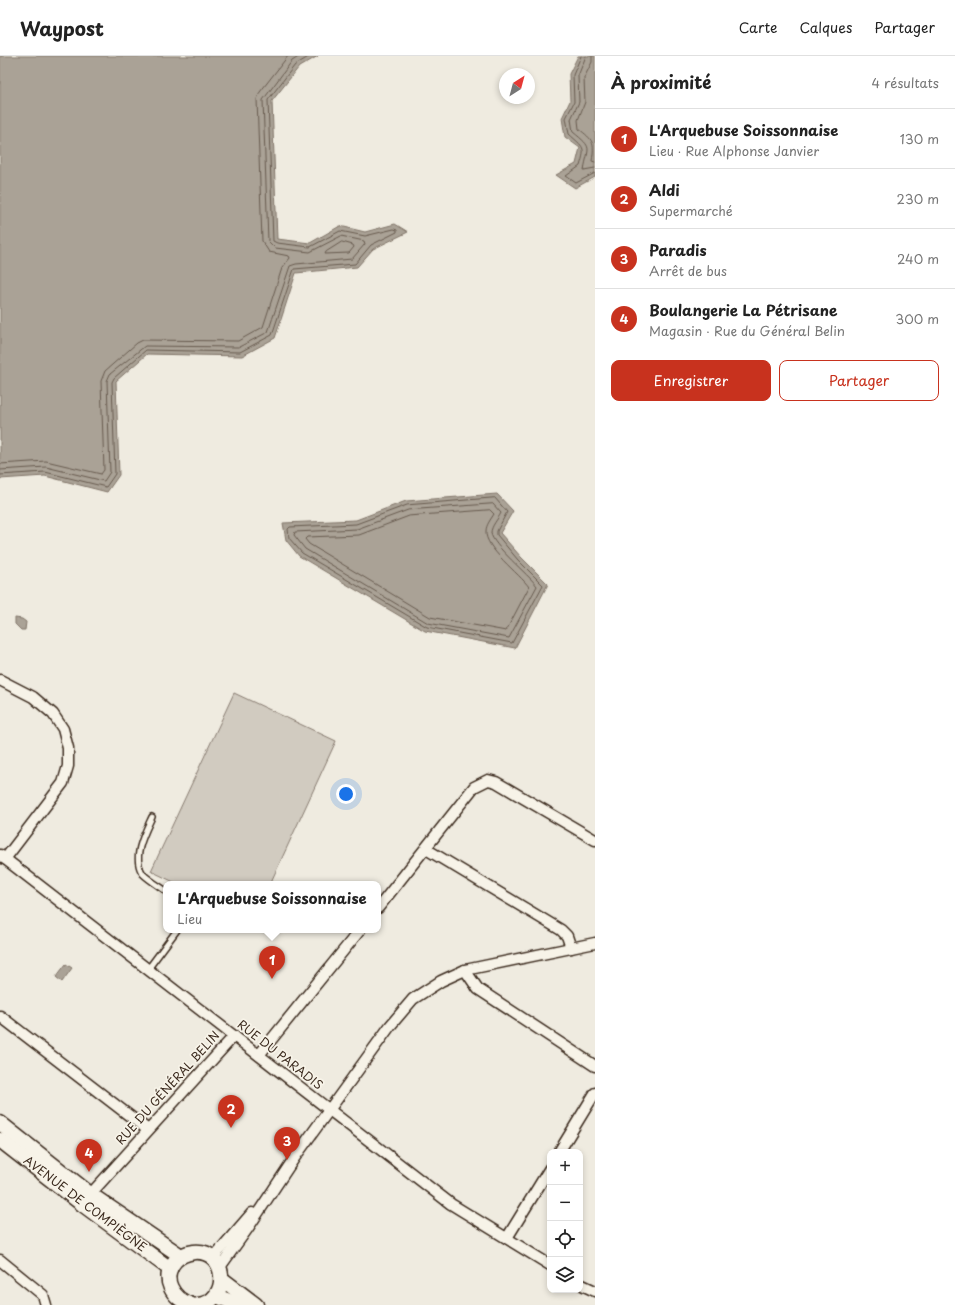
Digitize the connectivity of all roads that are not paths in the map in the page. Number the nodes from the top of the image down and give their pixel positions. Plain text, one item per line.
1 (0, 680) edge
2 (152, 817) dead end
3 (595, 840) edge
4 (426, 849) junction
5 (2, 857) edge
6 (163, 889) edge
7 (381, 904) edge
8 (175, 933) edge
9 (358, 933) edge
10 (595, 943) edge
11 (571, 948) junction
12 (148, 970) junction
13 (465, 970) junction
14 (0, 1016) edge
15 (234, 1036) junction
16 (259, 1055) junction
17 (595, 1066) edge
18 (595, 1093) edge
19 (330, 1110) junction
20 (0, 1123) edge
21 (148, 1130) junction
22 (0, 1131) edge
23 (0, 1140) edge
24 (9, 1145) edge
25 (561, 1149) edge
26 (547, 1173) edge
27 (86, 1199) junction
28 (507, 1238) junction
29 (181, 1256) junction
30 (0, 1260) edge
31 (547, 1264) edge
32 (218, 1268) junction
33 (170, 1269) junction
34 (583, 1285) edge
35 (595, 1291) edge
36 (216, 1296) junction
37 (175, 1301) edge
38 (46, 1305) edge
39 (192, 1305) edge
40 (198, 1305) edge
41 (240, 1305) edge
42 (256, 1305) edge

1 - 5 street
2 - 6 lane
3 - 4 street
4 - 7 street
4 - 11 street
5 - 12 street, RUE DU PARADIS
8 - 12 lane
9 - 16 street
10 - 11 street
11 - 13 street
12 - 15 street, RUE DU PARADIS
13 - 17 street
13 - 19 street
14 - 21 street
15 - 16 street, RUE DU PARADIS
15 - 21 street, RUE DU GÉNÉRAL BELIN
16 - 19 street, RUE DU PARADIS
18 - 25 street
19 - 28 street, RUE DU PARADIS
19 - 32 street
20 - 24 main road, AVENUE DE COMPIÈGNE
21 - 27 street, RUE DU GÉNÉRAL BELIN
22 - 24 street
23 - 24 main road, AVENUE DE COMPIÈGNE
24 - 27 main road, AVENUE DE COMPIÈGNE
26 - 28 street
27 - 29 main road, AVENUE DE COMPIÈGNE
27 - 33 main road, AVENUE DE COMPIÈGNE
28 - 31 street, RUE DU PARADIS
29 - 32 main road
29 - 33 main road
30 - 38 street
32 - 36 main road
32 - 42 main road
33 - 37 main road
34 - 35 street
36 - 40 main road
36 - 41 main road
37 - 39 main road

